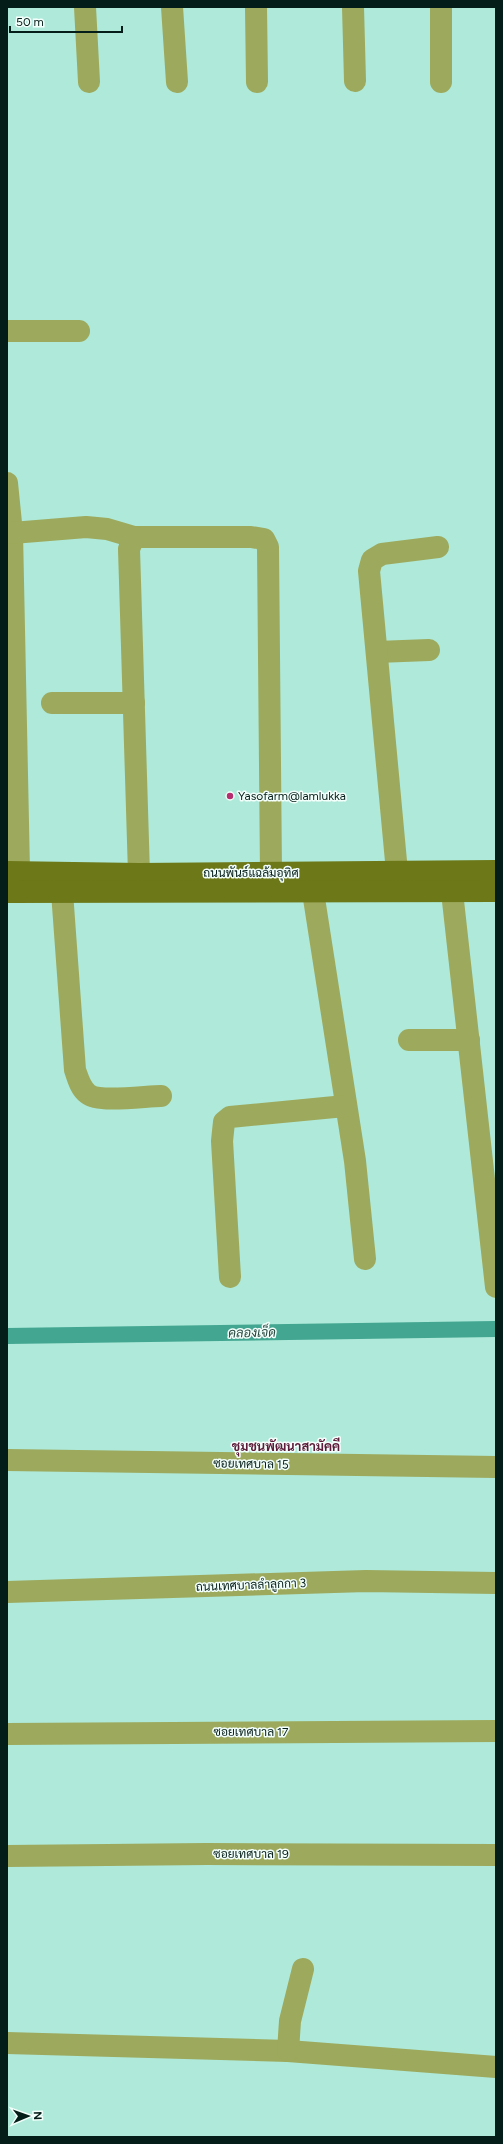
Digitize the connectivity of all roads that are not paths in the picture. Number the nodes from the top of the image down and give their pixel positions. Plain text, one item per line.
1 (85, 7) edge
2 (172, 7) edge
3 (256, 7) edge
4 (353, 7) edge
5 (441, 7) edge
6 (355, 81) dead end
7 (89, 82) dead end
8 (177, 82) dead end
9 (257, 82) dead end
10 (441, 82) dead end
11 (7, 331) edge
12 (79, 331) dead end
13 (7, 483) edge
14 (12, 533) junction
15 (134, 538) junction
16 (438, 547) dead end
17 (429, 650) dead end
18 (377, 652) junction
19 (52, 703) dead end
20 (134, 703) junction
21 (11, 707) edge
22 (11, 743) edge
23 (496, 871) edge
24 (13, 872) edge
25 (397, 872) junction
26 (271, 873) junction
27 (139, 874) junction
28 (496, 891) edge
29 (7, 892) edge
30 (62, 892) junction
31 (313, 892) junction
32 (452, 892) junction
33 (409, 1040) dead end
34 (469, 1040) junction
35 (161, 1096) dead end
36 (345, 1106) junction
37 (487, 1120) edge
38 (490, 1170) edge
39 (493, 1230) edge
40 (365, 1259) dead end
41 (230, 1277) dead end
42 (496, 1287) edge
43 (7, 1460) edge
44 (496, 1467) edge
45 (496, 1583) edge
46 (7, 1592) edge
47 (496, 1731) edge
48 (7, 1734) edge
49 (496, 1855) edge
50 (7, 1856) edge
51 (303, 1969) dead end
52 (7, 2043) edge
53 (288, 2052) junction
54 (496, 2067) edge

1 - 7 street
2 - 8 street
3 - 9 street
4 - 6 street
5 - 10 street
11 - 12 street
13 - 14 street
14 - 15 street
14 - 21 street
15 - 20 street
15 - 26 street
16 - 18 street
17 - 18 street
18 - 25 street
19 - 20 street
20 - 27 street
21 - 22 street
22 - 24 street
23 - 25 main road, ถนนพันธ์แฉล้มอุทิศ
24 - 27 main road, ถนนพันธ์แฉล้มอุทิศ
25 - 26 main road, ถนนพันธ์แฉล้มอุทิศ
26 - 27 main road, ถนนพันธ์แฉล้มอุทิศ
28 - 32 main road, ถนนพันธ์แฉล้มอุทิศ
29 - 30 main road, ถนนพันธ์แฉล้มอุทิศ
30 - 31 main road, ถนนพันธ์แฉล้มอุทิศ
30 - 35 street
31 - 32 main road, ถนนพันธ์แฉล้มอุทิศ
31 - 36 street
32 - 34 street
33 - 34 street
34 - 37 street
36 - 40 street
36 - 41 street
37 - 38 street
38 - 39 street
39 - 42 street
43 - 44 street, ซอยเทศบาล 15
45 - 46 street, ถนนเทศบาลลำลูกกา 3
47 - 48 street, ซอยเทศบาล 17
49 - 50 street, ซอยเทศบาล 19
51 - 53 street
52 - 53 street
53 - 54 street

